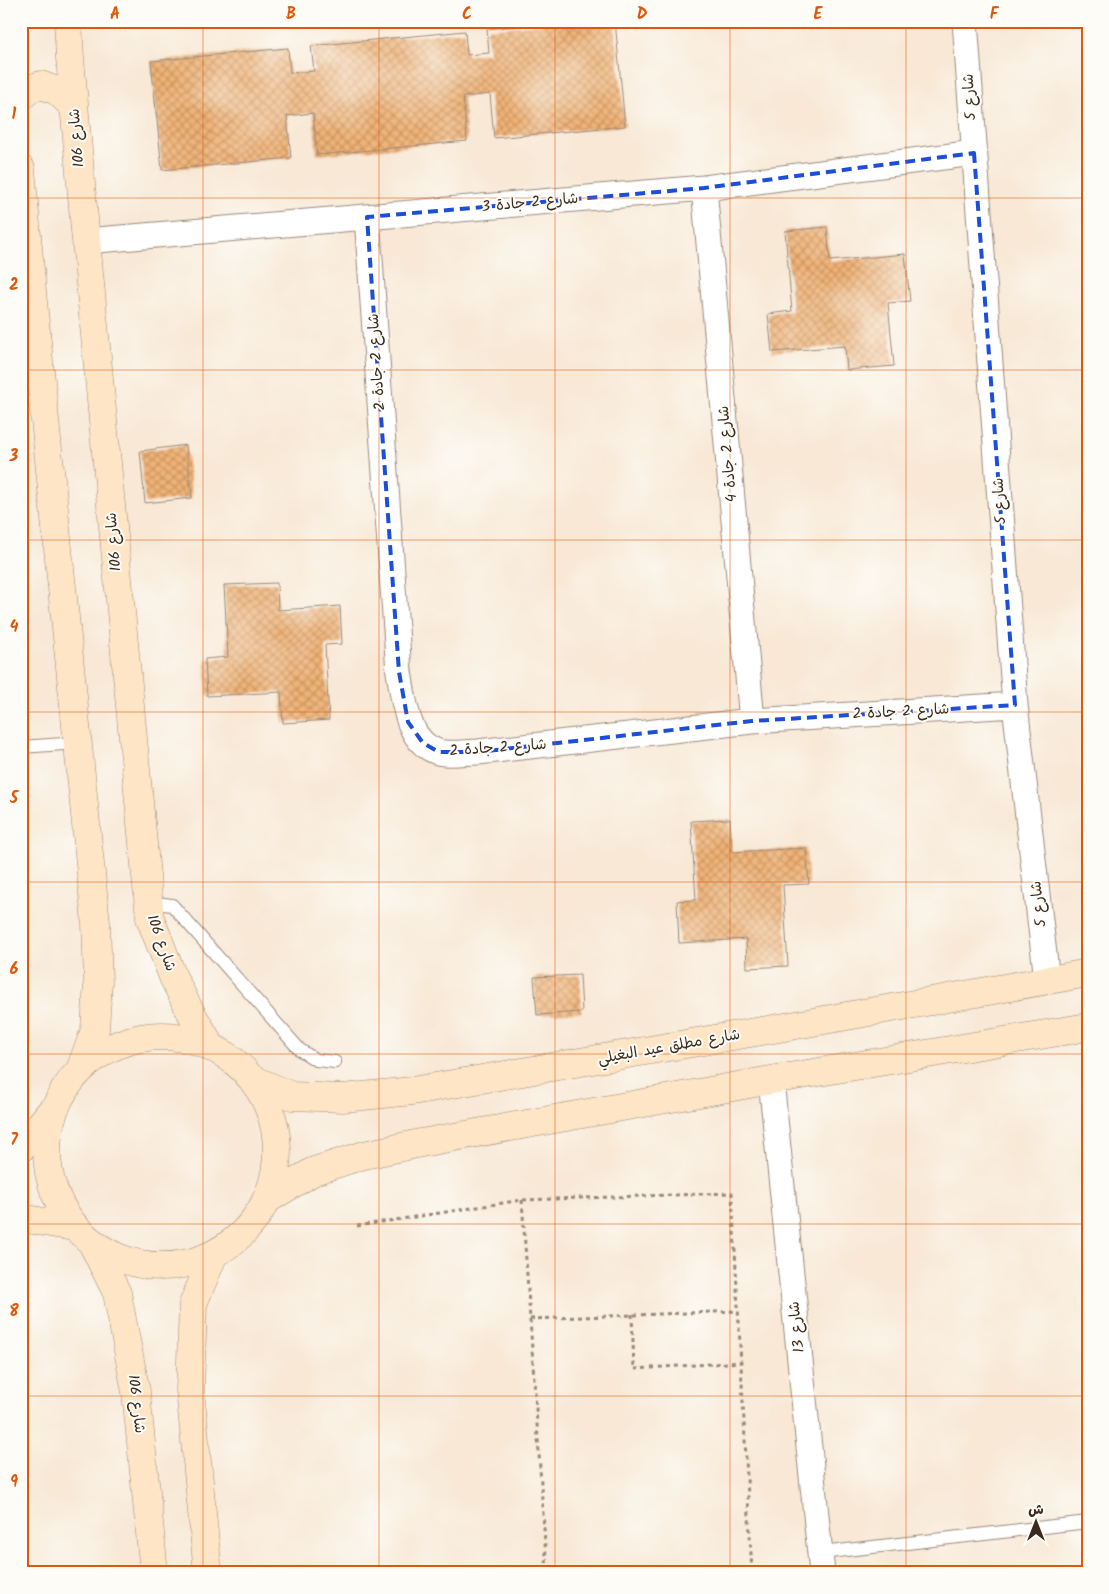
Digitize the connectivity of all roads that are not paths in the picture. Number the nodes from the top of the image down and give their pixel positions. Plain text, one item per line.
1 (68, 21) edge
2 (965, 21) edge
3 (21, 97) edge
4 (74, 107) junction
5 (974, 153) junction
6 (21, 169) edge
7 (704, 188) junction
8 (367, 217) junction
9 (86, 241) junction
10 (26, 292) edge
11 (1016, 705) junction
12 (752, 721) junction
13 (78, 743) junction
14 (21, 747) edge
15 (148, 902) junction
16 (1088, 973) edge
17 (1047, 980) junction
18 (1088, 1027) edge
19 (212, 1048) junction
20 (335, 1062) dead end
21 (80, 1070) junction
22 (252, 1079) junction
23 (771, 1080) junction
24 (56, 1104) junction
25 (21, 1148) edge
26 (268, 1199) junction
27 (21, 1218) edge
28 (83, 1235) junction
29 (214, 1254) junction
30 (1088, 1522) edge
31 (822, 1563) edge
32 (154, 1573) edge
33 (208, 1573) edge

1 - 4 street, شارع 106
2 - 5 street, شارع 5
3 - 4 street
4 - 9 street, شارع 106
5 - 7 street, شارع 2 جادة 3
5 - 11 street, شارع 5
6 - 10 street
7 - 8 street, شارع 2 جادة 3
7 - 12 street, شارع 2 جادة 4
8 - 9 street, شارع 2 جادة 3
8 - 12 street, شارع 2 جادة 2
9 - 15 street, شارع 106
10 - 13 street
11 - 12 street, شارع 2 جادة 2
11 - 17 street, شارع 5
13 - 14 lane
13 - 21 street
15 - 19 street, شارع 106
15 - 20 lane
16 - 17 street, شارع مطلق عيد البغيلي
17 - 22 street, شارع مطلق عيد البغيلي
18 - 23 street
19 - 21 street
19 - 22 street
21 - 24 street
22 - 26 street
23 - 26 street
23 - 31 street, شارع 13
24 - 25 street
24 - 28 street, شارع 106
26 - 29 street
27 - 28 street
28 - 29 street
28 - 32 street, شارع 106
29 - 33 street
30 - 31 lane

